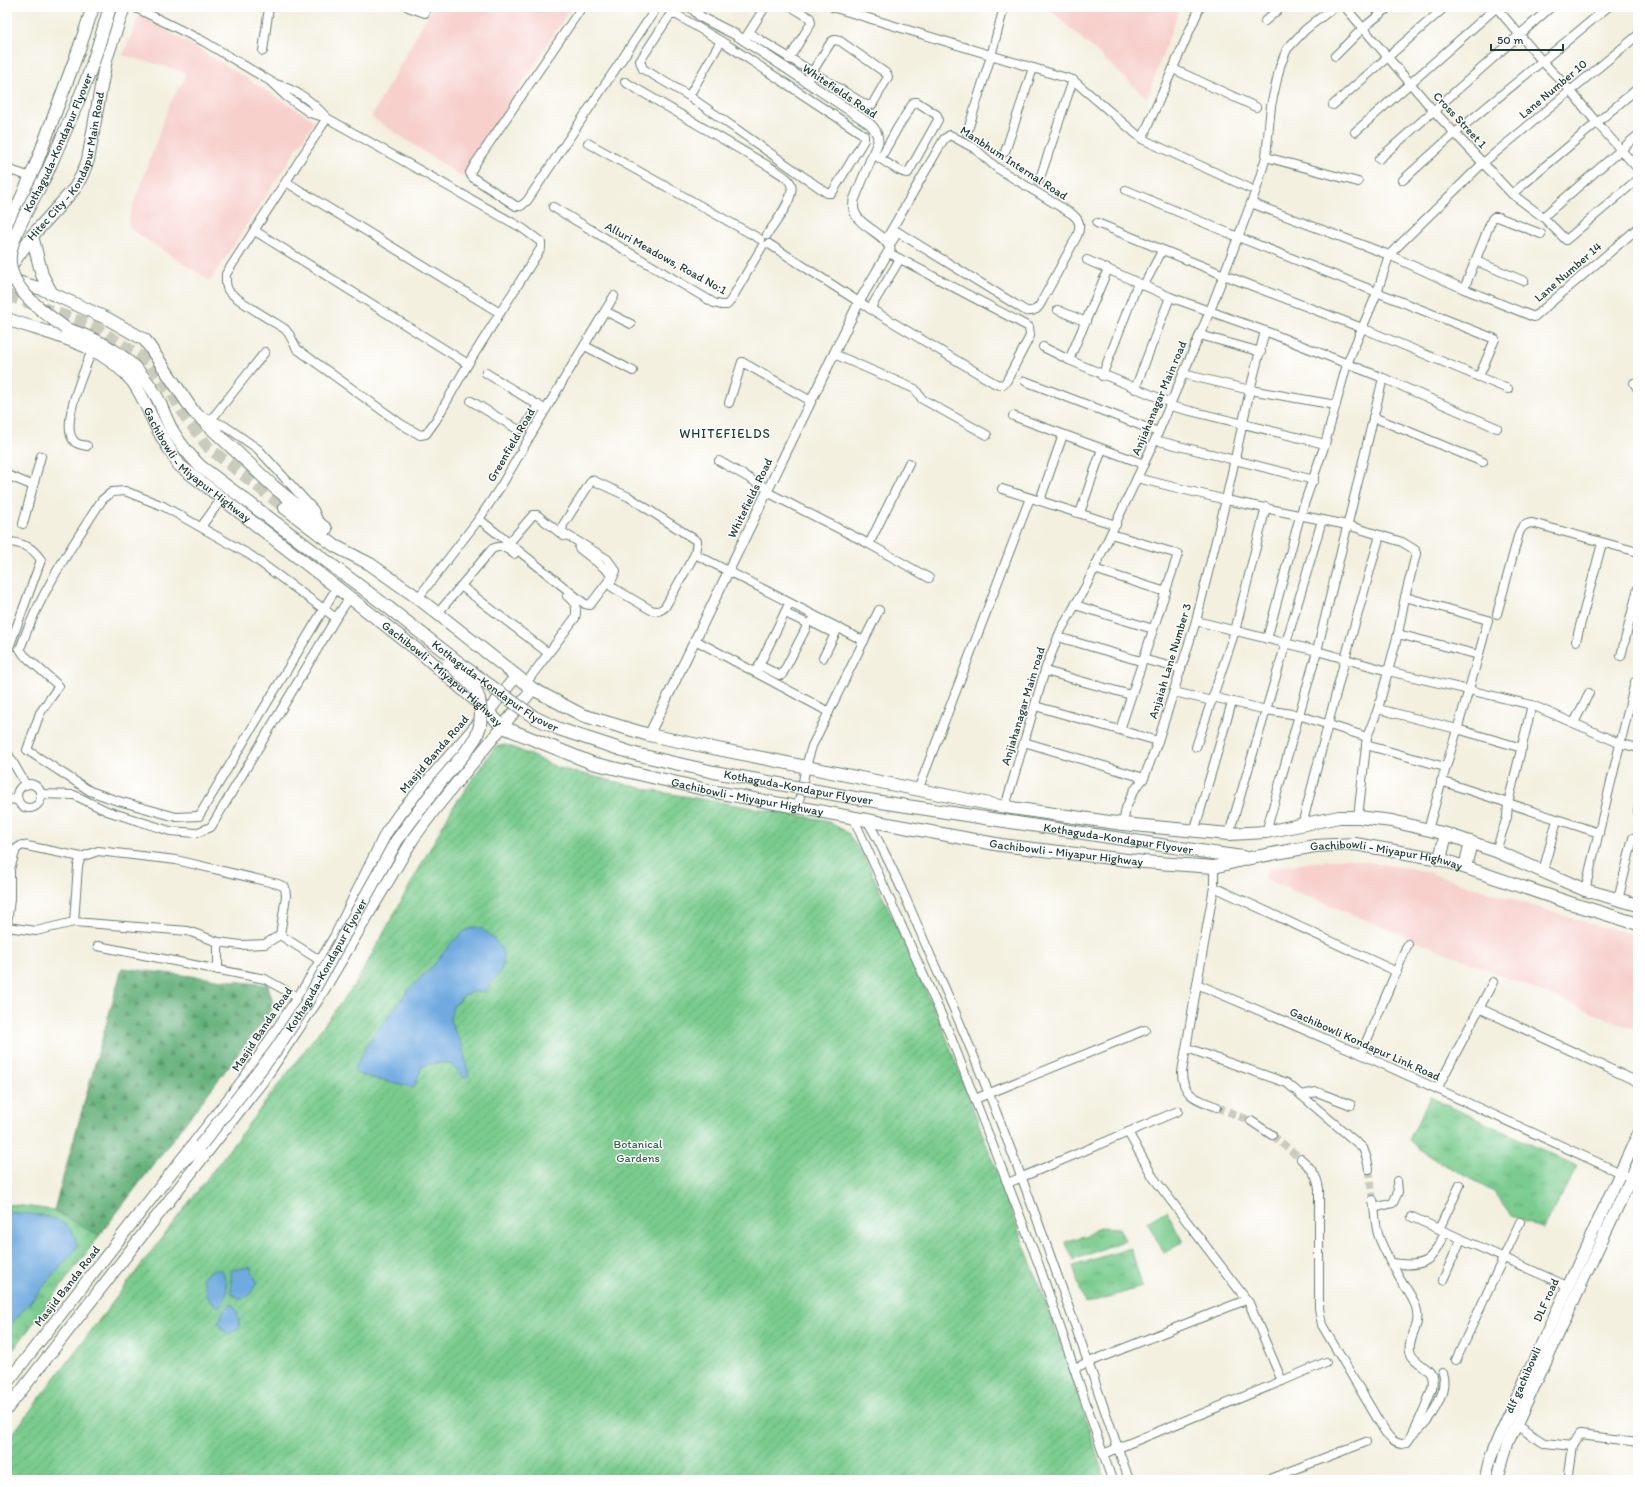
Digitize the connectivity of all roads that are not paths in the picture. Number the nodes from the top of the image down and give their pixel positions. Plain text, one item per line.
1 (93, 7) edge
2 (110, 7) edge
3 (124, 7) edge
4 (134, 7) edge
5 (269, 7) edge
6 (408, 7) edge
7 (582, 7) edge
8 (657, 7) edge
9 (691, 7) edge
10 (765, 7) edge
11 (792, 7) edge
12 (832, 7) edge
13 (1004, 7) edge
14 (1200, 7) edge
15 (1281, 7) edge
16 (1334, 7) edge
17 (1345, 7) edge
18 (1389, 7) edge
19 (1445, 7) edge
20 (1496, 7) edge
21 (1551, 7) edge
22 (1608, 7) edge
23 (425, 13) dead end
24 (1265, 21) dead end
25 (721, 27) junction
26 (1363, 28) junction
27 (1520, 34) junction
28 (1638, 35) edge
29 (743, 36) junction
30 (718, 40) junction
31 (729, 46) junction
32 (263, 50) dead end
33 (991, 56) junction
34 (1335, 56) dead end
35 (1388, 57) junction
36 (789, 59) junction
37 (1542, 61) junction
38 (1033, 68) junction
39 (1173, 69) junction
40 (812, 73) junction
41 (1073, 80) junction
42 (624, 82) dead end
43 (806, 82) junction
44 (1410, 83) junction
45 (1638, 88) edge
46 (1570, 90) junction
47 (689, 96) junction
48 (1333, 105) dead end
49 (1256, 107) dead end
50 (1433, 110) junction
51 (327, 118) junction
52 (1596, 122) junction
53 (1354, 132) dead end
54 (967, 133) dead end
55 (1455, 133) junction
56 (1638, 134) edge
57 (1142, 139) junction
58 (588, 143) dead end
59 (1621, 149) junction
60 (1006, 152) dead end
61 (877, 156) junction
62 (1266, 156) junction
63 (1379, 159) dead end
64 (1483, 163) junction
65 (7, 169) edge
66 (1638, 169) edge
67 (31, 177) junction
68 (1638, 179) edge
69 (1403, 180) dead end
70 (1039, 181) dead end
71 (286, 182) junction
72 (1358, 182) dead end
73 (1249, 188) dead end
74 (1126, 190) dead end
75 (1512, 194) junction
76 (1251, 203) junction
77 (18, 205) junction
78 (553, 207) dead end
79 (1543, 217) junction
80 (7, 220) edge
81 (1097, 222) dead end
82 (1638, 228) edge
83 (895, 230) junction
84 (7, 231) edge
85 (254, 231) junction
86 (1541, 234) dead end
87 (32, 236) junction
88 (1238, 238) junction
89 (765, 241) junction
90 (888, 247) junction
91 (1162, 250) junction
92 (1389, 254) junction
93 (900, 259) junction
94 (1087, 260) dead end
95 (1476, 260) junction
96 (1108, 269) junction
97 (7, 271) edge
98 (1224, 275) junction
99 (7, 279) edge
100 (1524, 281) dead end
101 (1141, 284) junction
102 (1464, 288) junction
103 (1377, 293) junction
104 (52, 294) junction
105 (614, 296) dead end
106 (1170, 297) junction
107 (859, 302) junction
108 (870, 309) junction
109 (1058, 310) dead end
110 (606, 311) junction
111 (1210, 311) junction
112 (7, 312) edge
113 (500, 313) junction
114 (7, 319) edge
115 (1086, 322) junction
116 (631, 324) dead end
117 (65, 328) junction
118 (1362, 328) junction
119 (1265, 331) junction
120 (1200, 335) junction
121 (585, 346) junction
122 (1043, 347) dead end
123 (92, 350) junction
124 (265, 352) dead end
125 (1261, 352) junction
126 (834, 354) junction
127 (1069, 360) junction
128 (468, 364) junction
129 (1347, 364) junction
130 (633, 371) dead end
131 (486, 373) dead end
132 (1183, 374) junction
133 (1102, 376) junction
134 (1479, 377) junction
135 (1383, 378) junction
136 (1025, 381) dead end
137 (1135, 389) junction
138 (1508, 389) dead end
139 (1250, 390) junction
140 (471, 401) dead end
141 (811, 401) junction
142 (729, 403) dead end
143 (1170, 405) junction
144 (1336, 405) junction
145 (536, 408) junction
146 (192, 411) junction
147 (544, 412) junction
148 (1013, 416) dead end
149 (1373, 417) junction
150 (211, 420) junction
151 (1244, 424) junction
152 (1497, 428) dead end
153 (1158, 432) junction
154 (987, 435) dead end
155 (1063, 435) junction
156 (1155, 440) junction
157 (1325, 444) junction
158 (87, 446) dead end
159 (1102, 449) junction
160 (41, 456) dead end
161 (1236, 460) junction
162 (718, 461) dead end
163 (1483, 462) dead end
164 (909, 463) dead end
165 (1144, 464) junction
166 (7, 475) edge
167 (1137, 478) junction
168 (1314, 480) junction
169 (34, 486) junction
170 (1002, 489) dead end
171 (768, 490) junction
172 (222, 498) junction
173 (1030, 498) junction
174 (1040, 500) junction
175 (1226, 500) junction
176 (1266, 507) junction
177 (285, 508) tunnel mouth
178 (1080, 514) junction
179 (1300, 516) junction
180 (480, 519) junction
181 (1322, 520) junction
182 (23, 524) dead end
183 (320, 524) junction
184 (1116, 525) junction
185 (1347, 525) junction
186 (201, 527) junction
187 (1111, 534) junction
188 (1380, 535) junction
189 (7, 541) edge
190 (509, 543) junction
191 (1602, 543) junction
192 (868, 544) junction
193 (335, 546) junction
194 (1638, 552) edge
195 (695, 554) junction
196 (1094, 570) junction
197 (728, 572) junction
198 (929, 578) dead end
199 (462, 586) junction
200 (337, 587) junction
201 (1638, 588) edge
202 (1166, 592) junction
203 (350, 597) junction
204 (1405, 597) junction
205 (418, 598) junction
206 (790, 603) junction
207 (1075, 604) junction
208 (389, 608) junction
209 (323, 609) junction
210 (879, 610) dead end
211 (438, 613) junction
212 (785, 613) junction
213 (1497, 614) dead end
214 (336, 618) junction
215 (813, 619) junction
216 (1196, 621) junction
217 (1153, 629) junction
218 (835, 630) junction
219 (1234, 631) junction
220 (1398, 634) junction
221 (1058, 637) junction
222 (1267, 639) junction
223 (695, 640) junction
224 (1576, 640) dead end
225 (864, 641) junction
226 (1287, 644) junction
227 (1317, 651) junction
228 (547, 652) junction
229 (7, 653) edge
230 (1479, 655) junction
231 (1621, 656) dead end
232 (823, 658) dead end
233 (1345, 659) junction
234 (1143, 660) junction
235 (757, 669) junction
236 (1181, 669) junction
237 (1045, 671) junction
238 (1388, 671) junction
239 (1635, 682) dead end
240 (525, 683) junction
241 (780, 685) junction
242 (1470, 690) junction
243 (1174, 692) junction
244 (1589, 693) dead end
245 (1131, 695) junction
246 (1212, 699) junction
247 (1232, 702) junction
248 (1532, 705) junction
249 (1035, 706) junction
250 (1378, 709) junction
251 (1266, 710) junction
252 (488, 712) junction
253 (829, 712) junction
254 (1298, 715) junction
255 (1574, 723) junction
256 (1328, 725) junction
257 (503, 727) junction
258 (1120, 730) junction
259 (1457, 730) junction
260 (649, 735) junction
261 (1158, 741) junction
262 (1366, 741) junction
263 (1024, 742) junction
264 (1619, 743) junction
265 (1196, 747) dead end
266 (1522, 748) junction
267 (1638, 748) edge
268 (7, 752) edge
269 (806, 766) junction
270 (1445, 767) junction
271 (1144, 778) junction
272 (1441, 781) junction
273 (26, 785) junction
274 (918, 790) junction
275 (40, 794) junction
276 (7, 799) edge
277 (18, 800) junction
278 (1508, 803) junction
279 (798, 807) junction
280 (1005, 807) junction
281 (199, 816) junction
282 (853, 817) junction
283 (1358, 817) junction
284 (867, 820) junction
285 (1557, 820) junction
286 (1123, 824) junction
287 (1302, 825) junction
288 (211, 828) junction
289 (1428, 830) junction
290 (1194, 832) junction
291 (1266, 832) junction
292 (1598, 833) junction
293 (1229, 834) junction
294 (1446, 834) junction
295 (1633, 838) dead end
296 (1471, 842) junction
297 (1496, 851) junction
298 (81, 857) junction
299 (1250, 858) junction
300 (1440, 859) junction
301 (1214, 866) junction
302 (1466, 867) junction
303 (8, 869) edge
304 (1542, 871) junction
305 (1214, 887) junction
306 (1585, 890) junction
307 (1618, 900) junction
308 (1638, 905) edge
309 (74, 922) junction
310 (7, 924) edge
311 (1638, 924) edge
312 (7, 927) edge
313 (280, 935) junction
314 (218, 942) junction
315 (1408, 944) dead end
316 (98, 946) dead end
317 (321, 961) junction
318 (218, 970) junction
319 (1396, 972) junction
320 (1493, 982) dead end
321 (1197, 984) junction
322 (299, 998) junction
323 (1479, 1008) junction
324 (1145, 1030) dead end
325 (1187, 1048) junction
326 (1360, 1054) junction
327 (1638, 1082) edge
328 (1437, 1089) junction
329 (989, 1094) junction
330 (1302, 1095) junction
331 (975, 1099) junction
332 (1351, 1105) dead end
333 (1217, 1107) tunnel mouth
334 (1178, 1111) dead end
335 (1251, 1120) tunnel mouth
336 (1128, 1132) junction
337 (1638, 1134) edge
338 (1272, 1135) tunnel mouth
339 (1301, 1159) tunnel mouth
340 (1638, 1163) edge
341 (178, 1165) junction
342 (1369, 1169) tunnel mouth
343 (1620, 1174) junction
344 (1020, 1178) junction
345 (1634, 1180) edge
346 (1397, 1181) dead end
347 (1008, 1183) junction
348 (1460, 1185) dead end
349 (1412, 1217) dead end
350 (1520, 1222) dead end
351 (1442, 1231) junction
352 (1461, 1239) junction
353 (1503, 1258) junction
354 (1392, 1263) junction
355 (1443, 1280) dead end
356 (1567, 1286) junction
357 (1246, 1300) junction
358 (1456, 1360) dead end
359 (1088, 1362) junction
360 (1326, 1362) dead end
361 (1074, 1368) junction
362 (1442, 1374) dead end
363 (1282, 1381) junction
364 (7, 1383) edge
365 (7, 1409) edge
366 (1517, 1426) junction
367 (1412, 1436) junction
368 (1366, 1442) dead end
369 (1638, 1442) edge
370 (1573, 1446) junction
371 (1118, 1448) junction
372 (1103, 1454) junction
373 (1112, 1480) edge
374 (1129, 1480) edge
375 (1267, 1480) edge
376 (1485, 1480) edge
377 (1497, 1480) edge
378 (1568, 1480) edge

1 - 67 main road, Hitec City - Kondapur Main Road
2 - 117 main road, Kothaguda-Kondapur Flyover, bridge
3 - 87 main road, Hitec City - Kondapur Main Road
4 - 51 street
5 - 32 street
6 - 23 street
7 - 8 street
9 - 25 street, Whitefields Road
10 - 29 street
11 - 36 street
12 - 33 street
13 - 33 street
14 - 39 street
15 - 24 street
16 - 62 street, Anjiahanagar Main road
17 - 26 street, Cross Street 1
18 - 26 street
19 - 35 street
20 - 27 street
20 - 44 street
21 - 27 street
22 - 37 street
25 - 29 street, Whitefields Road
25 - 30 street
26 - 34 street
26 - 35 street, Cross Street 1
27 - 37 street
27 - 50 street
28 - 46 street, Lane Number 10
29 - 31 street
29 - 36 street
29 - 43 street, Whitefields Road
30 - 31 street
30 - 47 street
30 - 47 street
31 - 47 street
33 - 38 street
33 - 54 street
35 - 44 street, Cross Street 1
35 - 48 street
36 - 40 street
37 - 46 street
37 - 55 street
38 - 41 street
38 - 60 street
39 - 49 street
39 - 57 street
40 - 40 street
40 - 43 street
41 - 57 street
41 - 70 street
42 - 89 street, Alluri Meadows, Road No:1
43 - 61 street, Whitefields Road
44 - 50 street, Cross Street 1
44 - 53 street
45 - 52 street
46 - 52 street
46 - 64 street, Lane Number 10
50 - 55 street, Cross Street 1
50 - 63 street
51 - 71 street
51 - 113 street
52 - 59 street
52 - 75 street
55 - 64 street, Cross Street 1
55 - 69 street
56 - 59 street
57 - 73 street
58 - 89 street
59 - 66 street
59 - 79 street
61 - 61 street
61 - 90 street, Whitefields Road
62 - 72 street
62 - 76 street, Anjiahanagar Main road
64 - 75 street, Cross Street 1
64 - 92 street, Lane Number 10
65 - 67 street
67 - 77 main road, Hitec City - Kondapur Main Road
68 - 79 street, Cross Street 1
71 - 85 street
71 - 113 street
74 - 88 street
75 - 79 street, Cross Street 1
76 - 88 street, Anjiahanagar Main road
76 - 92 street
77 - 80 main road
77 - 84 main road, Hitec City - Kondapur Main Road
78 - 89 street, Alluri Meadows, Road No:1
81 - 91 street
82 - 102 street, Lane Number 14
83 - 83 street, Manbhum Internal Road
83 - 90 street
85 - 128 street
85 - 128 street
86 - 95 street
87 - 97 main road, Hitec City - Kondapur Main Road
87 - 104 main road
88 - 98 street, Anjiahanagar Main road
88 - 103 street
89 - 107 street
90 - 93 street, Whitefields Road
90 - 107 street, Whitefields Road
91 - 98 street
91 - 101 street
92 - 102 street
92 - 103 street
93 - 108 street
93 - 108 street, Whitefields Road
94 - 96 street
95 - 100 street
95 - 102 street
96 - 101 street
96 - 115 street
98 - 111 street, Anjiahanagar Main road
98 - 118 street
99 - 104 main road
101 - 106 street
101 - 133 street
103 - 118 street
103 - 134 street
104 - 146 main road
105 - 110 street, Greenfield Road
106 - 111 street
106 - 137 street
107 - 108 street
107 - 126 street, Whitefields Road
109 - 115 street
110 - 116 street
110 - 121 street, Greenfield Road
111 - 119 street
111 - 120 street, Anjiahanagar Main road
112 - 117 main road, Kothaguda-Kondapur Flyover
113 - 128 street
114 - 123 main road, Gachibowli - Miyapur Highway
115 - 127 street
117 - 208 main road, Kothaguda-Kondapur Flyover
118 - 129 street
118 - 134 street
119 - 125 street, Anjaiah Lane Number 3
119 - 129 street
120 - 125 street
120 - 132 street, Anjiahanagar Main road
121 - 130 street
121 - 147 street, Greenfield Road
122 - 127 street
123 - 158 street
123 - 172 main road, Gachibowli - Miyapur Highway
124 - 150 street
125 - 139 street, Anjaiah Lane Number 3
126 - 141 street, Whitefields Road
126 - 154 street
127 - 133 street
129 - 135 street
129 - 144 street
131 - 145 street
132 - 139 street
132 - 143 street, Anjiahanagar Main road
133 - 137 street
134 - 138 street
135 - 149 street
135 - 152 street
136 - 153 street
137 - 143 street
139 - 144 street
139 - 151 street, Anjaiah Lane Number 3
140 - 145 street
141 - 142 street
141 - 171 street, Whitefields Road
143 - 151 street
143 - 153 street, Anjiahanagar Main road
144 - 157 street
145 - 147 street
146 - 150 street
146 - 183 main road
147 - 180 street, Greenfield Road
148 - 155 street
149 - 163 street
149 - 185 street
150 - 183 street
151 - 157 street
151 - 161 street, Anjaiah Lane Number 3
153 - 156 street, Anjiahanagar Main road
155 - 159 street
155 - 174 street
156 - 161 street
156 - 165 street, Anjiahanagar Main road
157 - 168 street
159 - 165 street
159 - 178 street
160 - 169 street
161 - 168 street
161 - 175 street, Anjaiah Lane Number 3
162 - 171 street
164 - 192 street
165 - 167 street, Anjiahanagar Main road
166 - 169 street
167 - 175 street
167 - 184 street, Anjiahanagar Main road
168 - 179 street
169 - 182 street
170 - 173 street
171 - 192 street
171 - 197 street, Whitefields Road
172 - 186 street
172 - 200 main road, Gachibowli - Miyapur Highway
173 - 174 street
173 - 274 street
174 - 178 street
175 - 176 street
175 - 216 street, Anjaiah Lane Number 3
176 - 179 street
176 - 219 street
177 - 193 main road, Gachibowli - Miyapur Highway
178 - 184 street
179 - 181 street
179 - 222 street
180 - 190 street
180 - 205 street, Greenfield Road
181 - 185 street
181 - 226 street
183 - 193 main road
184 - 187 street, Anjiahanagar Main road
185 - 188 street
185 - 227 street
186 - 209 street
186 - 281 street
187 - 196 street, Anjiahanagar Main road
187 - 202 street
188 - 204 street
188 - 233 street
189 - 229 street
190 - 190 street
191 - 194 street
191 - 213 street
191 - 224 street
192 - 198 street
193 - 205 main road, Gachibowli - Miyapur Highway
195 - 195 street
195 - 197 street
196 - 202 street
196 - 207 street, Anjiahanagar Main road
197 - 206 street
197 - 223 street, Whitefields Road
199 - 211 street
199 - 228 street
199 - 228 street
200 - 203 main road, Gachibowli - Miyapur Highway
200 - 209 street
201 - 231 street
202 - 217 street
203 - 214 street
203 - 252 main road, Gachibowli - Miyapur Highway
204 - 220 street
204 - 230 street
205 - 211 main road, Gachibowli - Miyapur Highway
206 - 212 street
206 - 215 street
207 - 217 street
207 - 221 street, Anjiahanagar Main road
208 - 299 main road, Kothaguda-Kondapur Flyover, bridge
208 - 341 main road, Kothaguda-Kondapur Flyover, bridge
209 - 214 street
209 - 281 street
210 - 225 street
211 - 240 main road, Gachibowli - Miyapur Highway
212 - 235 street
212 - 235 street
214 - 288 street
215 - 218 street
215 - 241 street
216 - 219 street
216 - 236 street, Anjaiah Lane Number 3
217 - 234 street
218 - 225 street
218 - 232 street
219 - 222 street
219 - 246 street
220 - 230 street
220 - 238 street
221 - 234 street
221 - 237 street, Anjiahanagar Main road
222 - 226 street
223 - 235 street
223 - 260 street, Whitefields Road
225 - 253 street
226 - 227 street
226 - 251 street
227 - 233 street
227 - 254 street
228 - 240 street
230 - 242 street
233 - 238 street
233 - 256 street
234 - 236 street
234 - 245 street
235 - 241 street
236 - 243 street, Anjaiah Lane Number 3
237 - 245 street
237 - 249 street, Anjiahanagar Main road
238 - 242 street
238 - 250 street
239 - 264 street
240 - 252 main road, Masjid Banda Road
240 - 257 main road
240 - 260 main road, Gachibowli - Miyapur Highway
241 - 253 street
242 - 248 street
242 - 259 street
243 - 246 street
243 - 261 street, Anjaiah Lane Number 3
244 - 255 street
245 - 258 street
246 - 247 street
246 - 265 street
247 - 251 street
247 - 290 street
248 - 255 street
248 - 266 street
249 - 258 street
249 - 263 street, Anjiahanagar Main road
250 - 259 street
250 - 262 street
251 - 254 street
251 - 293 street
252 - 257 main road, Gachibowli - Miyapur Highway
252 - 317 main road, Masjid Banda Road
253 - 269 street
254 - 256 street
254 - 291 street
255 - 264 street
256 - 262 street
256 - 287 street
257 - 279 main road, Gachibowli - Miyapur Highway
257 - 365 main road
258 - 261 street
259 - 266 street
259 - 270 street
260 - 269 main road, Gachibowli - Miyapur Highway
261 - 271 street, Anjaiah Lane Number 3
262 - 270 street
262 - 283 street
263 - 271 street
263 - 280 street, Anjiahanagar Main road
264 - 267 street
264 - 292 street
266 - 278 street
268 - 273 street
269 - 274 main road, Gachibowli - Miyapur Highway
269 - 279 street
270 - 272 street
271 - 286 street, Anjaiah Lane Number 3
272 - 278 street
272 - 289 street
273 - 275 street
273 - 277 street
274 - 280 main road, Gachibowli - Miyapur Highway
275 - 277 street
275 - 288 street
276 - 277 street
278 - 285 street
278 - 297 street
279 - 282 main road, Gachibowli - Miyapur Highway
280 - 286 main road, Gachibowli - Miyapur Highway
281 - 288 street
282 - 284 main road, Gachibowli - Miyapur Highway
282 - 331 street
283 - 287 main road, Gachibowli - Miyapur Highway
283 - 289 main road, Gachibowli - Miyapur Highway
284 - 301 main road, Gachibowli - Miyapur Highway
284 - 329 street
285 - 292 street
285 - 304 street
286 - 290 main road, Gachibowli - Miyapur Highway
287 - 291 main road, Gachibowli - Miyapur Highway
289 - 294 main road, Gachibowli - Miyapur Highway
290 - 293 main road, Gachibowli - Miyapur Highway
291 - 293 main road, Gachibowli - Miyapur Highway
292 - 306 street
294 - 296 main road, Gachibowli - Miyapur Highway
294 - 300 main road
295 - 307 street
296 - 297 main road, Gachibowli - Miyapur Highway
296 - 302 main road
297 - 304 main road, Gachibowli - Miyapur Highway
298 - 303 street
298 - 309 street
298 - 313 street
299 - 300 main road, Gachibowli - Miyapur Highway
299 - 301 main road, Gachibowli - Miyapur Highway
300 - 302 main road, Gachibowli - Miyapur Highway
301 - 305 street
302 - 311 main road, Gachibowli - Miyapur Highway
303 - 310 street
304 - 306 main road, Gachibowli - Miyapur Highway
305 - 319 street
305 - 321 street
306 - 307 main road, Gachibowli - Miyapur Highway
307 - 308 main road, Gachibowli - Miyapur Highway
309 - 312 street
309 - 314 street
313 - 314 street
313 - 317 street
314 - 318 street
315 - 319 street
316 - 318 street
317 - 322 main road, Masjid Banda Road
318 - 322 street
319 - 326 street
320 - 323 street
321 - 325 street
321 - 326 street, Gachibowli Kondapur Link Road
322 - 341 main road, Masjid Banda Road
323 - 327 street
323 - 328 street
324 - 329 street
325 - 330 street
325 - 333 street
326 - 328 street, Gachibowli Kondapur Link Road
328 - 343 street, Gachibowli Kondapur Link Road
329 - 331 street
329 - 344 street
330 - 332 street
330 - 342 street
331 - 347 street
334 - 336 street
335 - 338 street
336 - 344 street
336 - 357 street
337 - 343 main road, DLF road
339 - 367 street
340 - 345 main road, dlf gachibowli
341 - 364 main road, Masjid Banda Road
343 - 345 street, Gachibowli Kondapur Link Road
343 - 356 main road, DLF road
344 - 347 street
344 - 359 street
345 - 366 main road, dlf gachibowli
346 - 354 street
347 - 361 street
348 - 351 street
349 - 351 street
350 - 353 street
351 - 352 street
351 - 354 street
352 - 353 street
352 - 355 street
353 - 356 street
353 - 358 street
354 - 367 street
356 - 376 main road, DLF road
357 - 359 street
357 - 363 street
359 - 361 street
359 - 371 street
360 - 363 street
361 - 372 street
362 - 367 street
363 - 371 street
366 - 370 street
366 - 377 main road, dlf gachibowli
368 - 375 street
369 - 370 street
370 - 378 street
371 - 372 street
371 - 374 street
372 - 373 street

